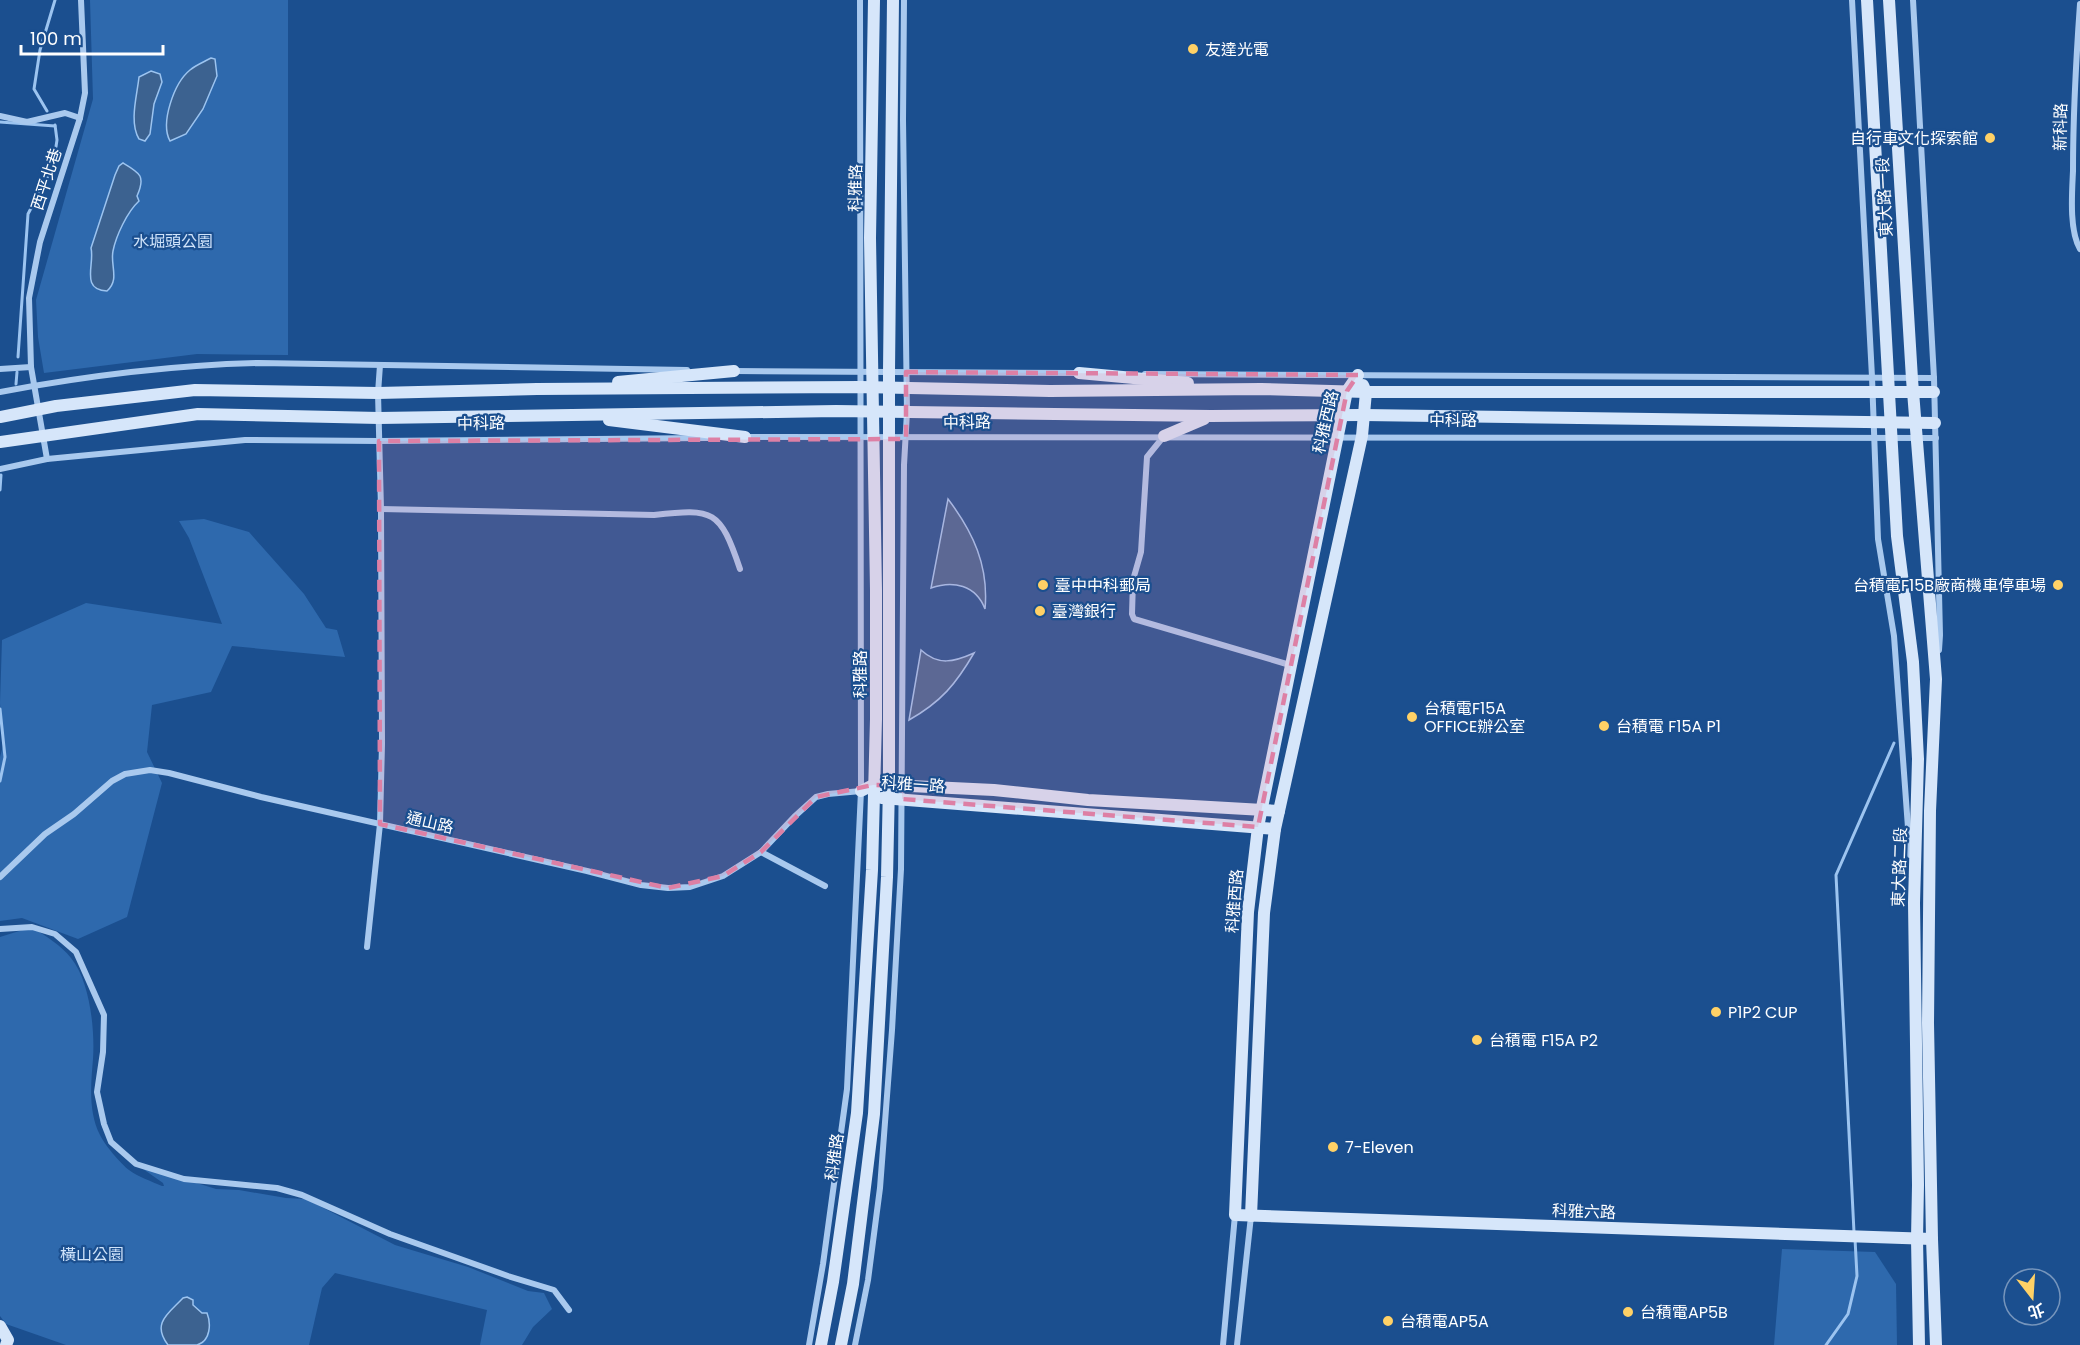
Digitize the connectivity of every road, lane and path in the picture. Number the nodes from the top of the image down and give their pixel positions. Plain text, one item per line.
1 (81, 0) edge
2 (860, 0) edge
3 (874, 0) edge
4 (893, 0) edge
5 (904, 0) edge
6 (1852, 0) edge
7 (1867, 0) edge
8 (1889, 0) edge
9 (1913, 0) edge
10 (2080, 4) edge
11 (0, 116) edge
12 (80, 118) junction
13 (2080, 249) edge
14 (380, 365) junction
15 (32, 367) junction
16 (0, 369) edge
17 (734, 371) junction
18 (867, 371) junction
19 (889, 371) junction
20 (906, 372) junction
21 (1079, 373) junction
22 (1358, 375) junction
23 (1872, 377) junction
24 (1889, 378) junction
25 (1934, 378) junction
26 (1912, 379) junction
27 (34, 386) junction
28 (867, 387) junction
29 (889, 388) junction
30 (907, 388) junction
31 (537, 389) junction
32 (1261, 389) junction
33 (1347, 391) junction
34 (1873, 391) junction
35 (0, 392) edge
36 (1366, 392) junction
37 (1890, 392) junction
38 (1934, 392) junction
39 (378, 393) junction
40 (1913, 393) junction
41 (39, 409) junction
42 (860, 411) junction
43 (874, 412) junction
44 (889, 412) junction
45 (907, 412) junction
46 (566, 414) junction
47 (1341, 415) junction
48 (1364, 415) junction
49 (1211, 416) junction
50 (0, 417) edge
51 (379, 418) junction
52 (1891, 422) junction
53 (1916, 422) junction
54 (1874, 423) junction
55 (1935, 423) junction
56 (43, 435) junction
57 (1164, 436) junction
58 (1338, 436) junction
59 (1362, 436) junction
60 (745, 437) junction
61 (1918, 437) junction
62 (867, 438) junction
63 (890, 438) junction
64 (1891, 438) junction
65 (1936, 438) junction
66 (906, 439) junction
67 (1875, 439) junction
68 (0, 441) edge
69 (379, 441) junction
70 (47, 459) junction
71 (0, 469) edge
72 (381, 509) junction
73 (740, 569) dead end
74 (1290, 664) junction
75 (1936, 679) junction
76 (873, 785) junction
77 (889, 785) junction
78 (861, 791) junction
79 (902, 793) junction
80 (873, 798) junction
81 (888, 798) junction
82 (1261, 809) junction
83 (1279, 811) junction
84 (380, 824) junction
85 (1258, 827) junction
86 (1275, 829) junction
87 (761, 852) junction
88 (0, 877) edge
89 (825, 886) dead end
90 (1914, 903) junction
91 (0, 929) edge
92 (367, 947) dead end
93 (1235, 1215) junction
94 (1251, 1216) junction
95 (1917, 1239) junction
96 (1932, 1239) junction
97 (569, 1310) dead end
98 (0, 1326) edge
99 (6, 1345) edge
100 (809, 1345) edge
101 (821, 1345) edge
102 (841, 1345) edge
103 (855, 1345) edge
104 (1223, 1345) edge
105 (1237, 1345) edge
106 (1919, 1345) edge
107 (1936, 1345) edge

1 - 12 street, 西平北巷
2 - 18 street, 科雅路
3 - 18 street, 科雅路
4 - 19 street, 科雅路
5 - 20 street
6 - 23 street
7 - 24 street, 東大路一段
8 - 26 street, 東大路一段
9 - 25 street
10 - 13 street, 新科路
11 - 12 street
12 - 15 street, 西平北巷
14 - 17 street
14 - 27 street
14 - 39 street
15 - 16 street
15 - 27 street, 西平北巷
17 - 18 street
17 - 31 street
18 - 19 street
18 - 28 street, 科雅路
19 - 20 street
19 - 29 street, 科雅路
20 - 21 street
20 - 30 street
21 - 22 street
21 - 32 street
22 - 23 street
22 - 33 street, 科雅西路
22 - 36 street, 科雅西路
23 - 24 street
23 - 34 street
24 - 26 street
24 - 37 street, 東大路一段
25 - 26 street
25 - 38 street
26 - 40 street, 東大路一段
27 - 35 street
27 - 41 street, 西平北巷
28 - 29 street, 中科路
28 - 31 street, 中科路
28 - 42 street, 科雅路
28 - 43 street, 科雅路
29 - 30 street, 中科路
29 - 44 street, 科雅路
30 - 32 street, 中科路
30 - 45 street
31 - 39 street, 中科路
32 - 33 street, 中科路
33 - 36 street, 中科路
33 - 47 street, 科雅西路
34 - 36 street, 中科路
34 - 37 street, 中科路
34 - 54 street
36 - 48 street, 科雅西路
37 - 40 street, 中科路
37 - 52 street, 東大路二段
38 - 40 street, 中科路
38 - 55 street
39 - 41 street, 中科路
39 - 51 street
40 - 53 street, 東大路二段
41 - 50 street, 中科路
41 - 56 street, 西平北巷
42 - 43 street, 中科路
42 - 46 street, 中科路
42 - 62 street, 科雅路
43 - 44 street, 中科路
43 - 62 street, 科雅路
44 - 45 street, 中科路
44 - 63 street, 科雅路
45 - 49 street, 中科路
45 - 66 street
46 - 51 street, 中科路
46 - 60 street
47 - 48 street, 中科路
47 - 49 street, 中科路
47 - 58 street, 科雅西路
48 - 54 street, 中科路
48 - 59 street, 科雅西路
49 - 57 street
51 - 56 street, 中科路
51 - 69 street
52 - 53 street, 中科路
52 - 54 street, 中科路
52 - 64 street, 東大路二段
53 - 55 street, 中科路
53 - 61 street, 東大路二段
54 - 67 street
55 - 65 street
56 - 68 street, 中科路
56 - 70 street, 西平北巷
57 - 58 street, 中科路
57 - 66 street, 中科路
57 - 74 street
58 - 59 street, 中科路
58 - 74 street, 科雅西路
59 - 67 street, 中科路
59 - 83 street, 科雅西路
60 - 62 street, 中科路
60 - 69 street, 中科路
61 - 64 street, 中科路
61 - 65 street, 中科路
61 - 75 street, 東大路二段
62 - 63 street, 中科路
62 - 76 street, 科雅路
62 - 78 street, 科雅路
63 - 66 street, 中科路
63 - 77 street, 科雅路
64 - 67 street, 中科路
64 - 90 street, 東大路二段
65 - 75 street
66 - 79 street
67 - 90 street
69 - 70 street, 中科路
69 - 72 street
70 - 71 street, 中科路
72 - 73 street
72 - 84 street
74 - 82 street, 科雅西路
75 - 96 street, 東大路二段
76 - 77 street, 科雅一路
76 - 78 street, 科雅一路
76 - 80 street, 科雅路
77 - 79 street, 科雅一路
77 - 81 street, 科雅路
78 - 80 street, 科雅一路
78 - 87 street, 通山路
78 - 100 street, 科雅路
79 - 81 street, 科雅一路
79 - 82 street, 科雅一路
79 - 85 street, 科雅一路
79 - 103 street
80 - 81 street, 科雅一路
80 - 101 street, 科雅路
81 - 102 street, 科雅路
82 - 83 street, 科雅一路
82 - 85 street, 科雅西路
83 - 86 street, 科雅西路
84 - 87 street, 通山路
84 - 88 street, 通山路
84 - 92 street
85 - 86 street, 科雅一路
85 - 93 street, 科雅西路
86 - 94 street, 科雅西路
87 - 89 street
90 - 95 street, 東大路二段
91 - 97 street
93 - 94 street, 科雅六路
93 - 104 street, 科雅西路
94 - 95 street, 科雅六路
94 - 105 street, 科雅西路
95 - 96 street, 科雅六路
95 - 106 street, 東大路二段
96 - 107 street, 東大路二段
98 - 99 street

